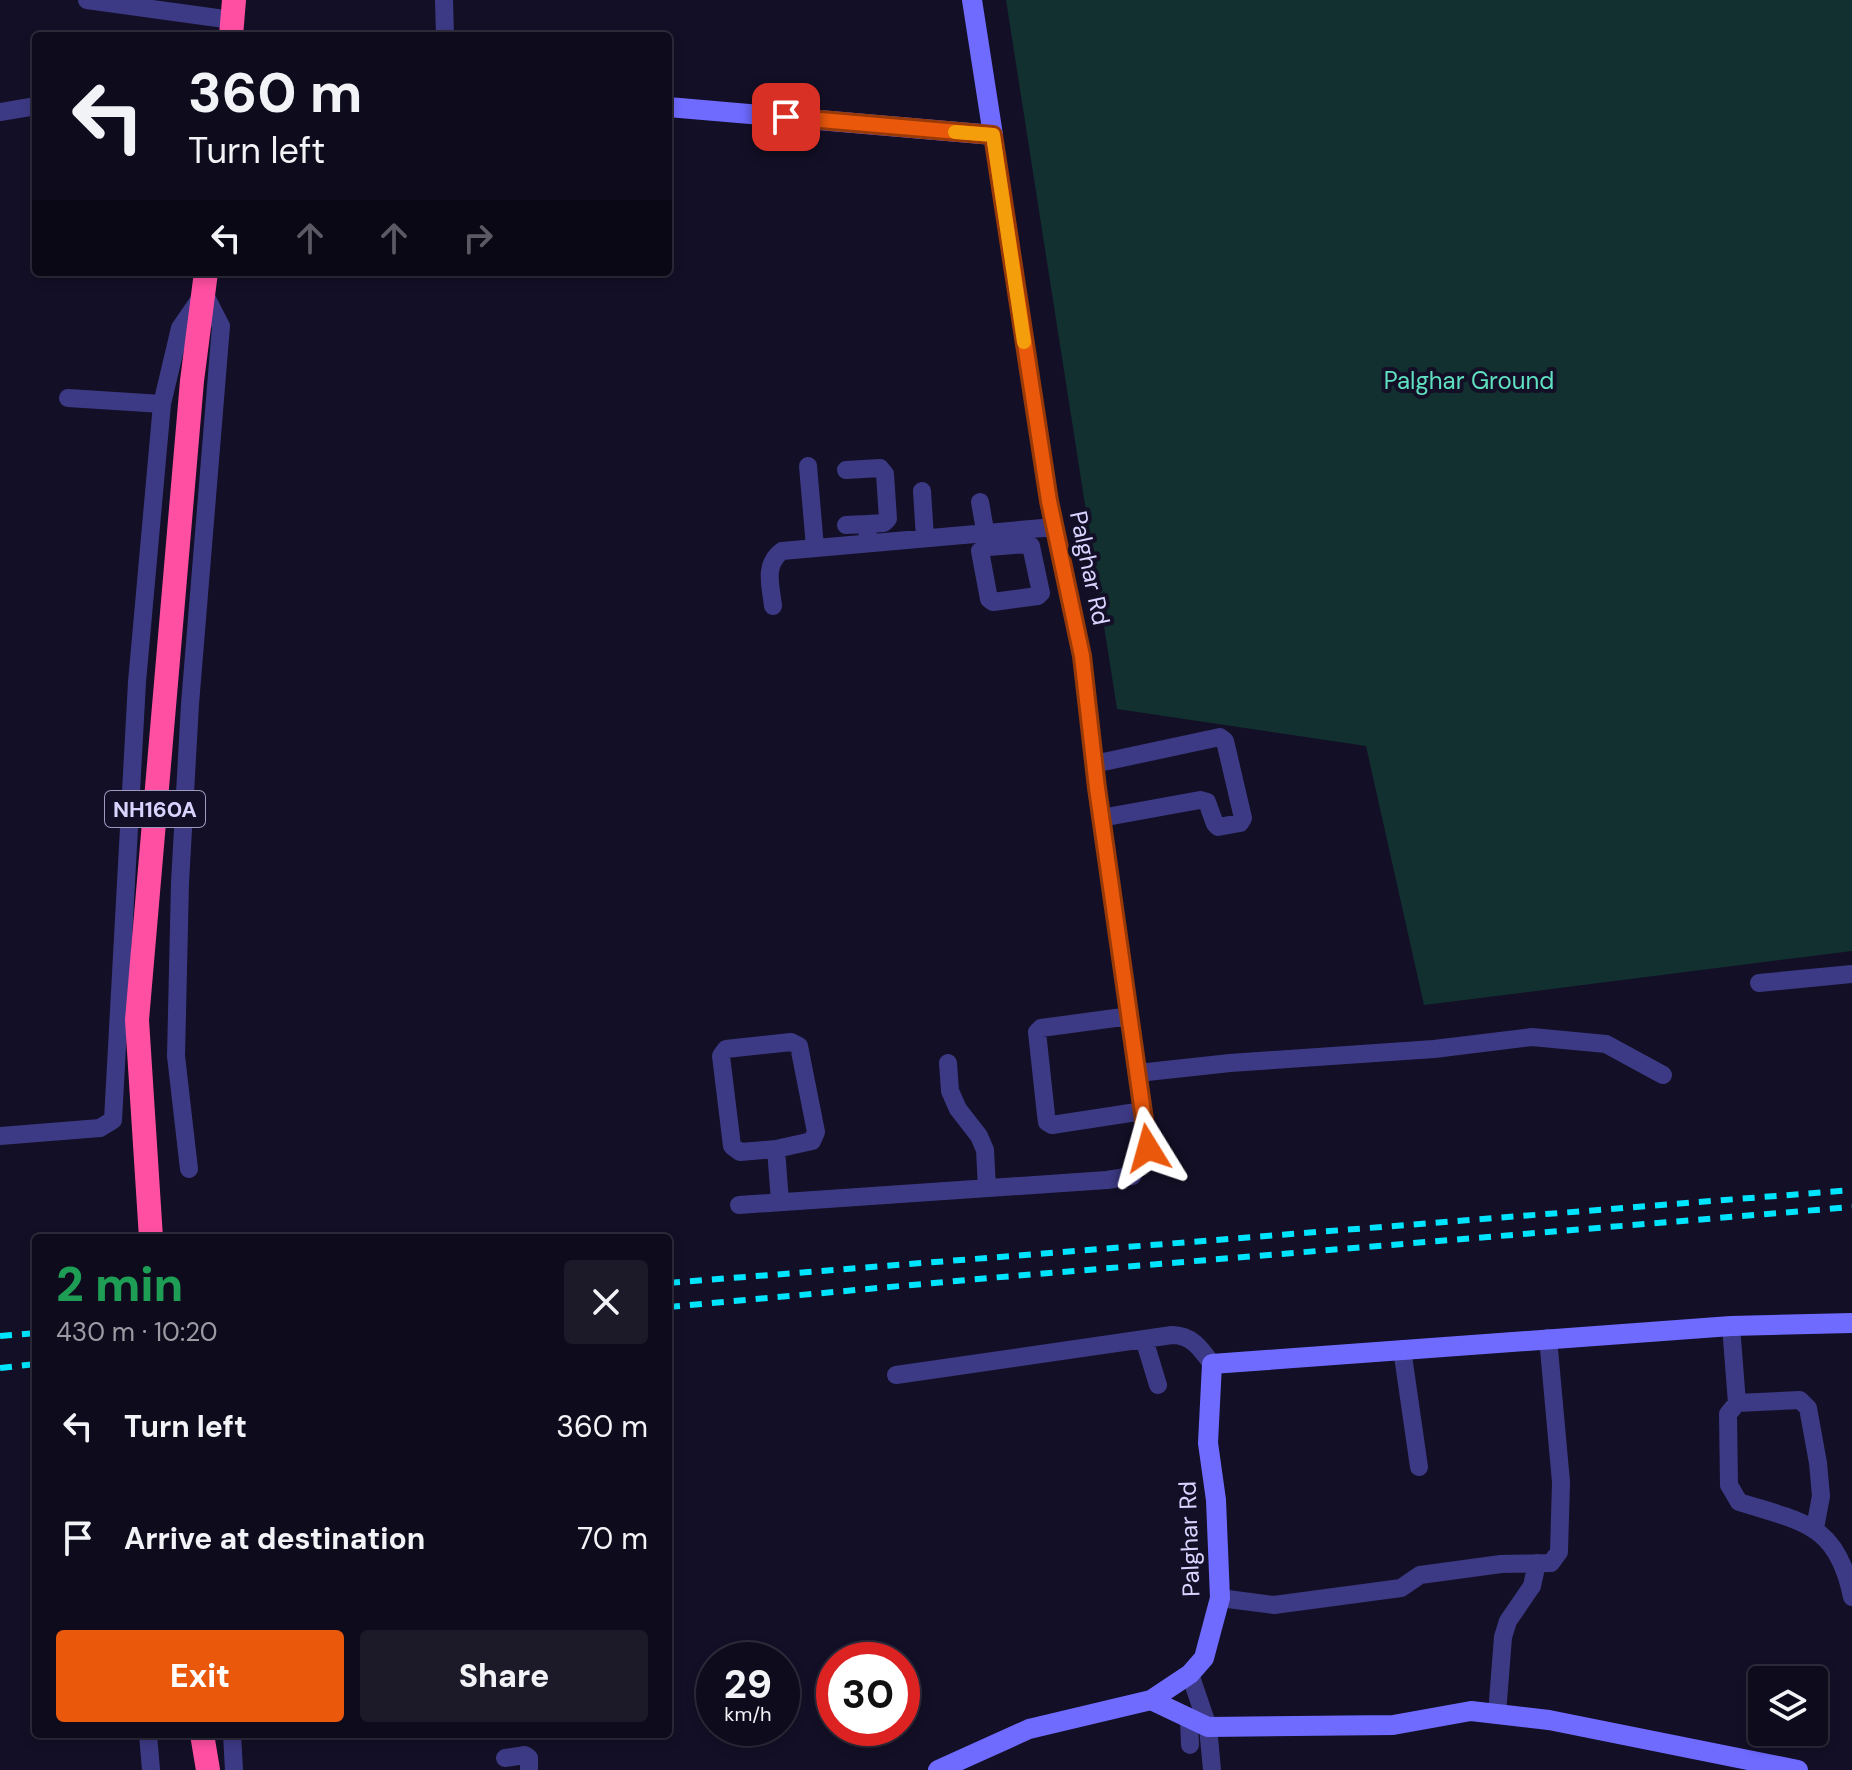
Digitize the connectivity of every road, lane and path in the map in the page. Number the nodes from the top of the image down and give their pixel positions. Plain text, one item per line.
1 (87, 0) edge
2 (444, 0) edge
3 (972, 0) edge
4 (188, 8) edge
5 (233, 19) edge
6 (445, 32) edge
7 (32, 107) edge
8 (672, 107) edge
9 (0, 112) edge
10 (993, 135) junction
11 (205, 283) edge
12 (68, 398) dead end
13 (162, 404) junction
14 (808, 466) dead end
15 (846, 470) dead end
16 (922, 491) dead end
17 (980, 502) dead end
18 (846, 525) dead end
19 (1054, 527) junction
20 (867, 533) junction
21 (925, 538) junction
22 (987, 540) junction
23 (815, 547) junction
24 (773, 606) dead end
25 (1094, 764) junction
26 (1101, 818) junction
27 (1852, 974) edge
28 (1759, 983) dead end
29 (1130, 1016) junction
30 (948, 1063) dead end
31 (1138, 1073) junction
32 (1663, 1075) dead end
33 (1143, 1111) junction
34 (0, 1136) edge
35 (776, 1149) junction
36 (189, 1169) dead end
37 (987, 1188) junction
38 (780, 1202) junction
39 (739, 1205) dead end
40 (151, 1234) edge
41 (1852, 1323) edge
42 (1731, 1326) junction
43 (1548, 1338) junction
44 (1144, 1339) junction
45 (1402, 1349) junction
46 (1212, 1364) junction
47 (896, 1375) dead end
48 (1158, 1385) dead end
49 (1737, 1403) junction
50 (1419, 1467) dead end
51 (1815, 1528) junction
52 (1537, 1563) junction
53 (1852, 1597) edge
54 (1220, 1598) junction
55 (1190, 1674) junction
56 (1151, 1700) junction
57 (1497, 1714) junction
58 (1199, 1723) junction
59 (148, 1738) edge
60 (203, 1738) edge
61 (232, 1738) edge
62 (1190, 1745) dead end
63 (505, 1758) dead end
64 (1751, 1765) edge
65 (151, 1770) edge
66 (208, 1770) edge
67 (234, 1770) edge
68 (529, 1770) edge
69 (938, 1770) edge
70 (1212, 1770) edge
71 (1798, 1770) edge

1 - 4 street
2 - 6 street
3 - 10 street, Palghar Rd
4 - 5 street
7 - 9 street
8 - 10 street
10 - 19 street, Palghar Rd
11 - 13 street
11 - 36 street
11 - 40 highway, NH160A
12 - 13 street
13 - 34 street
14 - 23 street
15 - 20 street
16 - 21 street
17 - 22 street
18 - 20 street
19 - 22 street
19 - 25 street, Palghar Rd
20 - 21 street
20 - 23 street
21 - 22 street
23 - 24 street
25 - 26 street, Palghar Rd
25 - 26 street
26 - 29 street, Palghar Rd
27 - 28 street
29 - 31 street, Palghar Rd
29 - 33 street
30 - 37 street
31 - 32 street
31 - 33 street, Palghar Rd
33 - 37 street, Palghar Rd
35 - 35 street
35 - 38 street
37 - 38 street
38 - 39 street
41 - 42 street
42 - 43 street
42 - 49 street
43 - 45 street
43 - 52 street
44 - 46 street
44 - 47 street
44 - 48 street
45 - 46 street
45 - 50 street
46 - 54 street, Palghar Rd
49 - 51 street
49 - 51 street
51 - 53 street
52 - 54 street
52 - 57 street
54 - 55 street, Palghar Rd
55 - 56 street, Palghar Rd
55 - 58 street
56 - 58 street
56 - 69 street, Palghar Rd
57 - 58 street
57 - 64 street
58 - 62 street
58 - 70 street
59 - 65 street
60 - 66 highway
61 - 67 street
63 - 68 street
64 - 71 street

